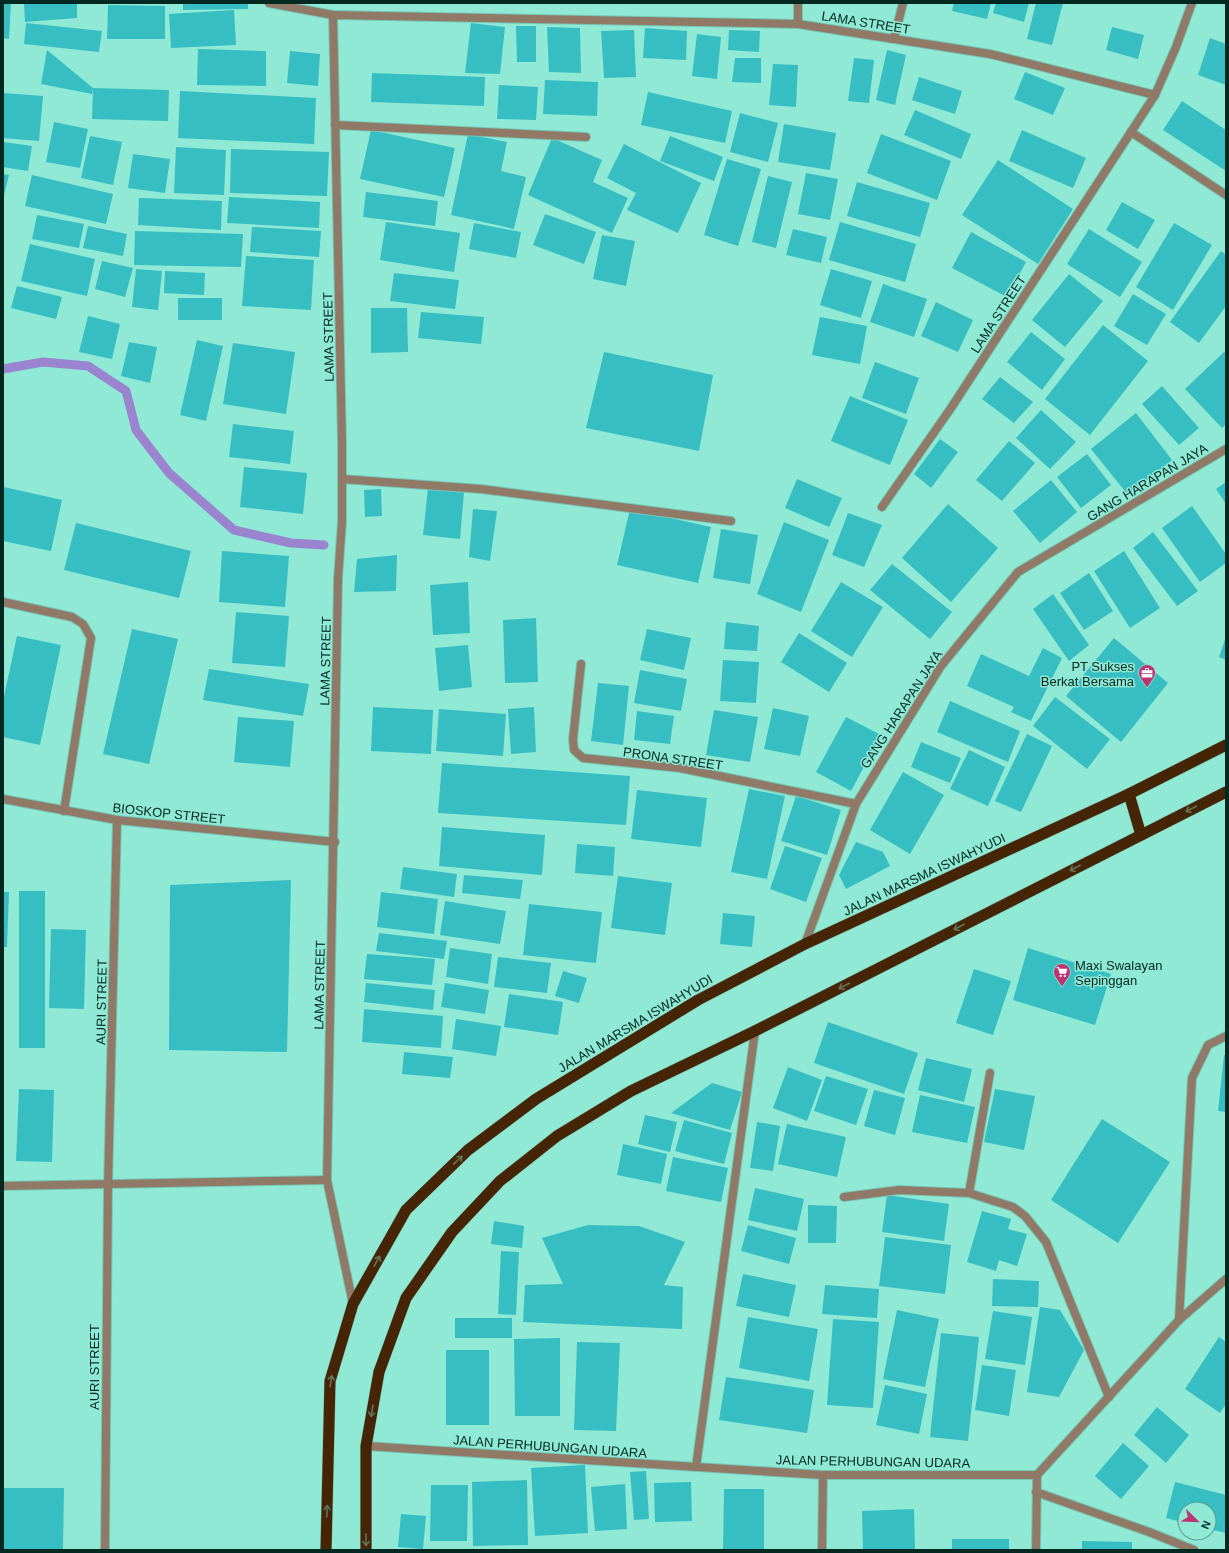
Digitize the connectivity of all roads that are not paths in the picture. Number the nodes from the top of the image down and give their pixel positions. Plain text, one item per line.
1 (269, 3) edge
2 (798, 3) edge
3 (903, 3) edge
4 (1192, 3) edge
5 (333, 15) junction
6 (798, 24) junction
7 (894, 39) junction
8 (1155, 95) junction
9 (335, 125) junction
10 (1131, 132) junction
11 (586, 136) dead end
12 (1226, 195) edge
13 (1226, 449) edge
14 (342, 479) junction
15 (882, 507) dead end
16 (731, 522) dead end
17 (3, 602) edge
18 (580, 664) dead end
19 (1226, 745) edge
20 (1226, 792) edge
21 (1129, 794) junction
22 (3, 799) edge
23 (856, 804) junction
24 (64, 811) junction
25 (117, 820) junction
26 (1141, 835) junction
27 (335, 842) junction
28 (805, 944) junction
29 (755, 1031) junction
30 (1226, 1036) edge
31 (990, 1073) dead end
32 (327, 1180) junction
33 (108, 1184) junction
34 (3, 1186) edge
35 (969, 1193) junction
36 (844, 1197) dead end
37 (1226, 1279) edge
38 (353, 1304) junction
39 (1179, 1320) junction
40 (1109, 1397) junction
41 (366, 1446) junction
42 (696, 1467) junction
43 (823, 1475) junction
44 (1037, 1475) junction
45 (1036, 1492) junction
46 (105, 1550) edge
47 (326, 1550) edge
48 (366, 1550) edge
49 (822, 1550) edge
50 (1036, 1550) edge
51 (1194, 1550) edge

1 - 5 street, LAMA STREET
2 - 6 street
3 - 7 street
4 - 8 street
5 - 6 street, LAMA STREET
5 - 9 street, LAMA STREET
6 - 7 street, LAMA STREET
7 - 8 street, LAMA STREET
8 - 10 street, LAMA STREET
9 - 11 street
9 - 14 street, LAMA STREET
10 - 12 street
10 - 15 street, LAMA STREET
13 - 23 street, GANG HARAPAN JAYA
14 - 16 street
14 - 27 street, LAMA STREET
17 - 24 street
18 - 23 street, PRONA STREET
19 - 21 highway, JALAN MARSMA ISWAHYUDI
20 -> 26 highway
21 - 26 highway
21 - 28 highway, JALAN MARSMA ISWAHYUDI
22 - 24 street, BIOSKOP STREET
23 - 28 street, GANG HARAPAN JAYA
24 - 25 street, BIOSKOP STREET
25 - 27 street, BIOSKOP STREET
25 - 33 street, AURI STREET
26 -> 29 highway
27 - 32 street, LAMA STREET
38 -> 28 highway, JALAN MARSMA ISWAHYUDI
29 -> 41 highway
29 - 42 street
30 - 39 street
31 - 35 street
32 - 33 street
32 - 38 street, LAMA STREET
33 - 34 street
33 - 46 street, AURI STREET
35 - 36 street
35 - 40 street
37 - 39 street
47 -> 38 highway, JALAN MARSMA ISWAHYUDI
39 - 40 street
40 - 44 street
41 - 42 street, JALAN PERHUBUNGAN UDARA
41 -> 48 highway
42 - 43 street, JALAN PERHUBUNGAN UDARA
43 - 44 street, JALAN PERHUBUNGAN UDARA
43 - 49 street
44 - 45 street
45 - 50 street
45 - 51 street

